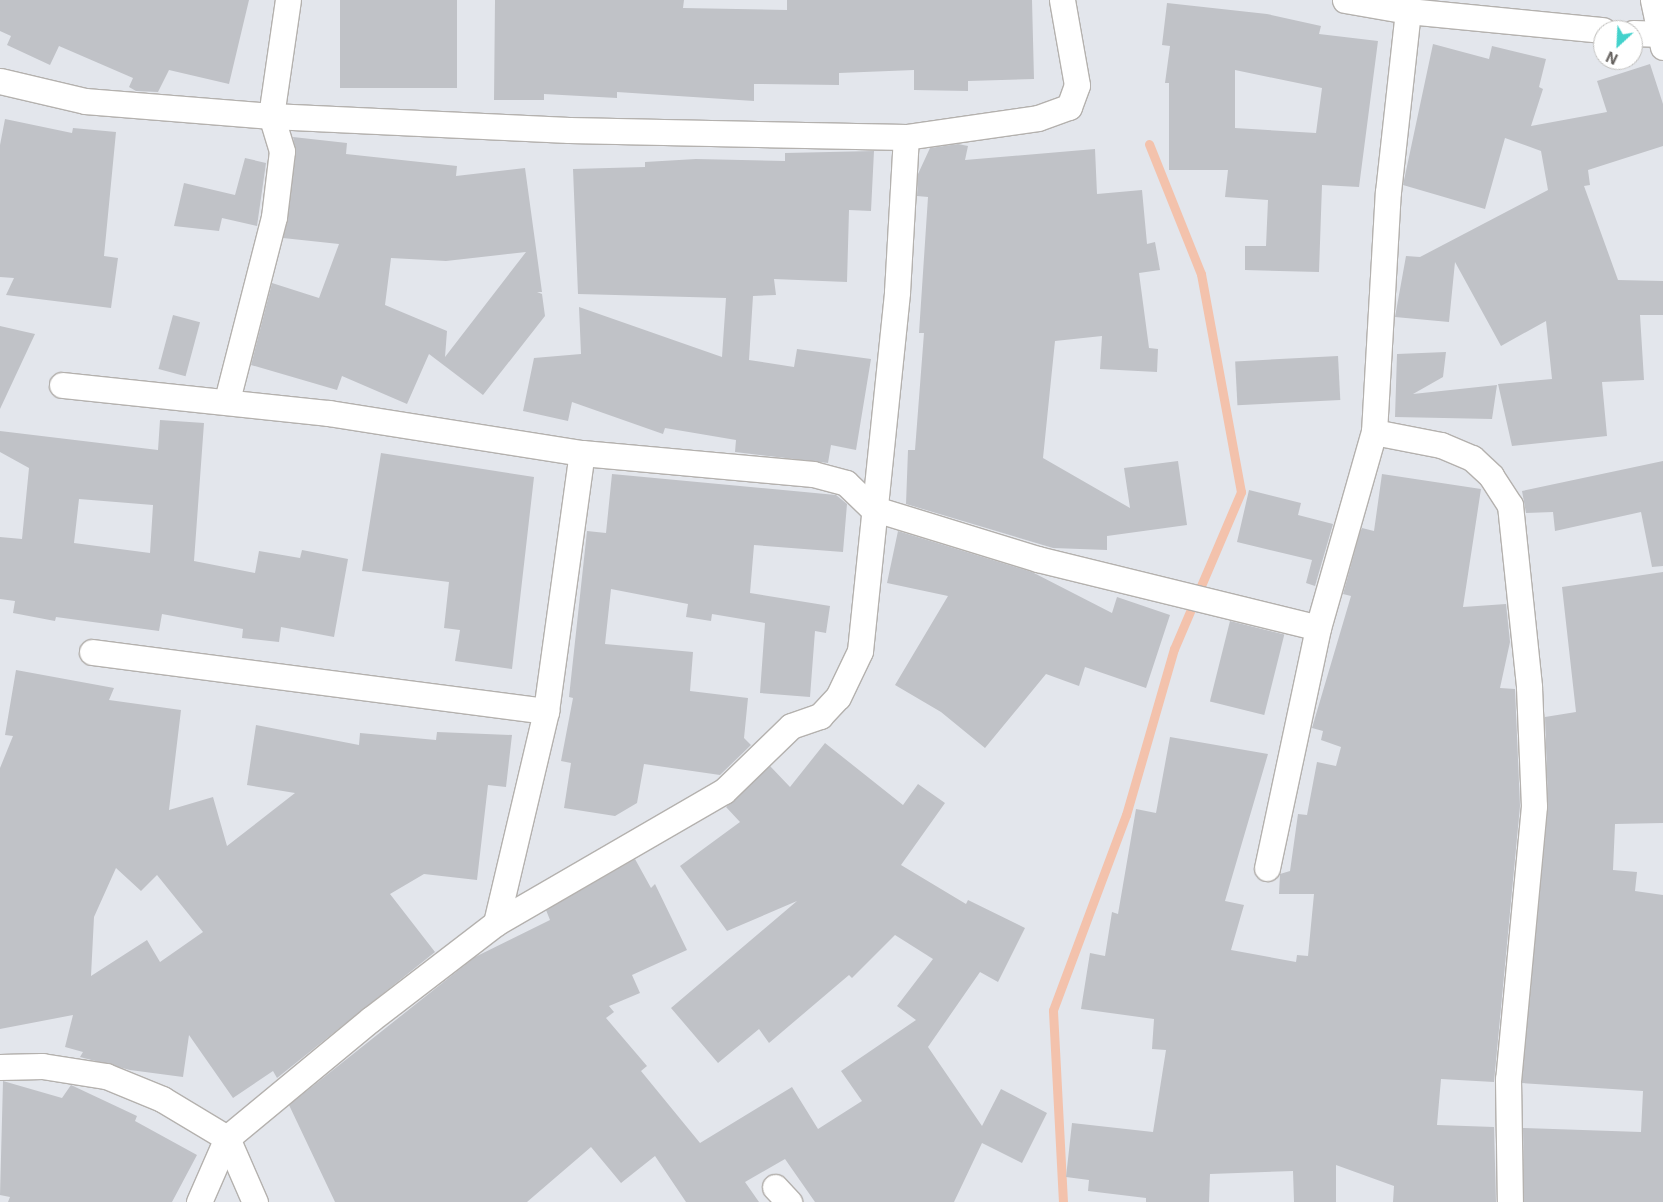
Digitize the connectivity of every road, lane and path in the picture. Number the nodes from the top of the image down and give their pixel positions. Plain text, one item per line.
1 (288, 0) edge
2 (1062, 0) edge
3 (1345, 0) edge
4 (1653, 0) edge
5 (1408, 11) junction
6 (1593, 29) edge
7 (1643, 35) edge
8 (1661, 39) edge
9 (0, 81) edge
10 (271, 116) junction
11 (906, 137) junction
12 (62, 385) dead end
13 (227, 400) junction
14 (1374, 432) junction
15 (582, 453) junction
16 (872, 508) junction
17 (1318, 628) junction
18 (92, 652) dead end
19 (546, 710) junction
20 (1267, 868) dead end
21 (496, 923) junction
22 (0, 1067) edge
23 (227, 1138) junction
24 (200, 1202) edge
25 (255, 1202) edge
26 (1510, 1202) edge

1 - 10 street
2 - 11 street
3 - 5 street
4 - 8 street
5 - 6 street
5 - 14 street
7 - 8 street
9 - 10 street
10 - 11 street
10 - 13 street
11 - 16 street
12 - 13 street
13 - 15 street
14 - 17 street
14 - 26 street
15 - 16 street
15 - 19 street
16 - 17 street
16 - 21 street
17 - 20 street
18 - 19 street
19 - 21 street
21 - 23 street
22 - 23 street
23 - 24 street
23 - 25 street

